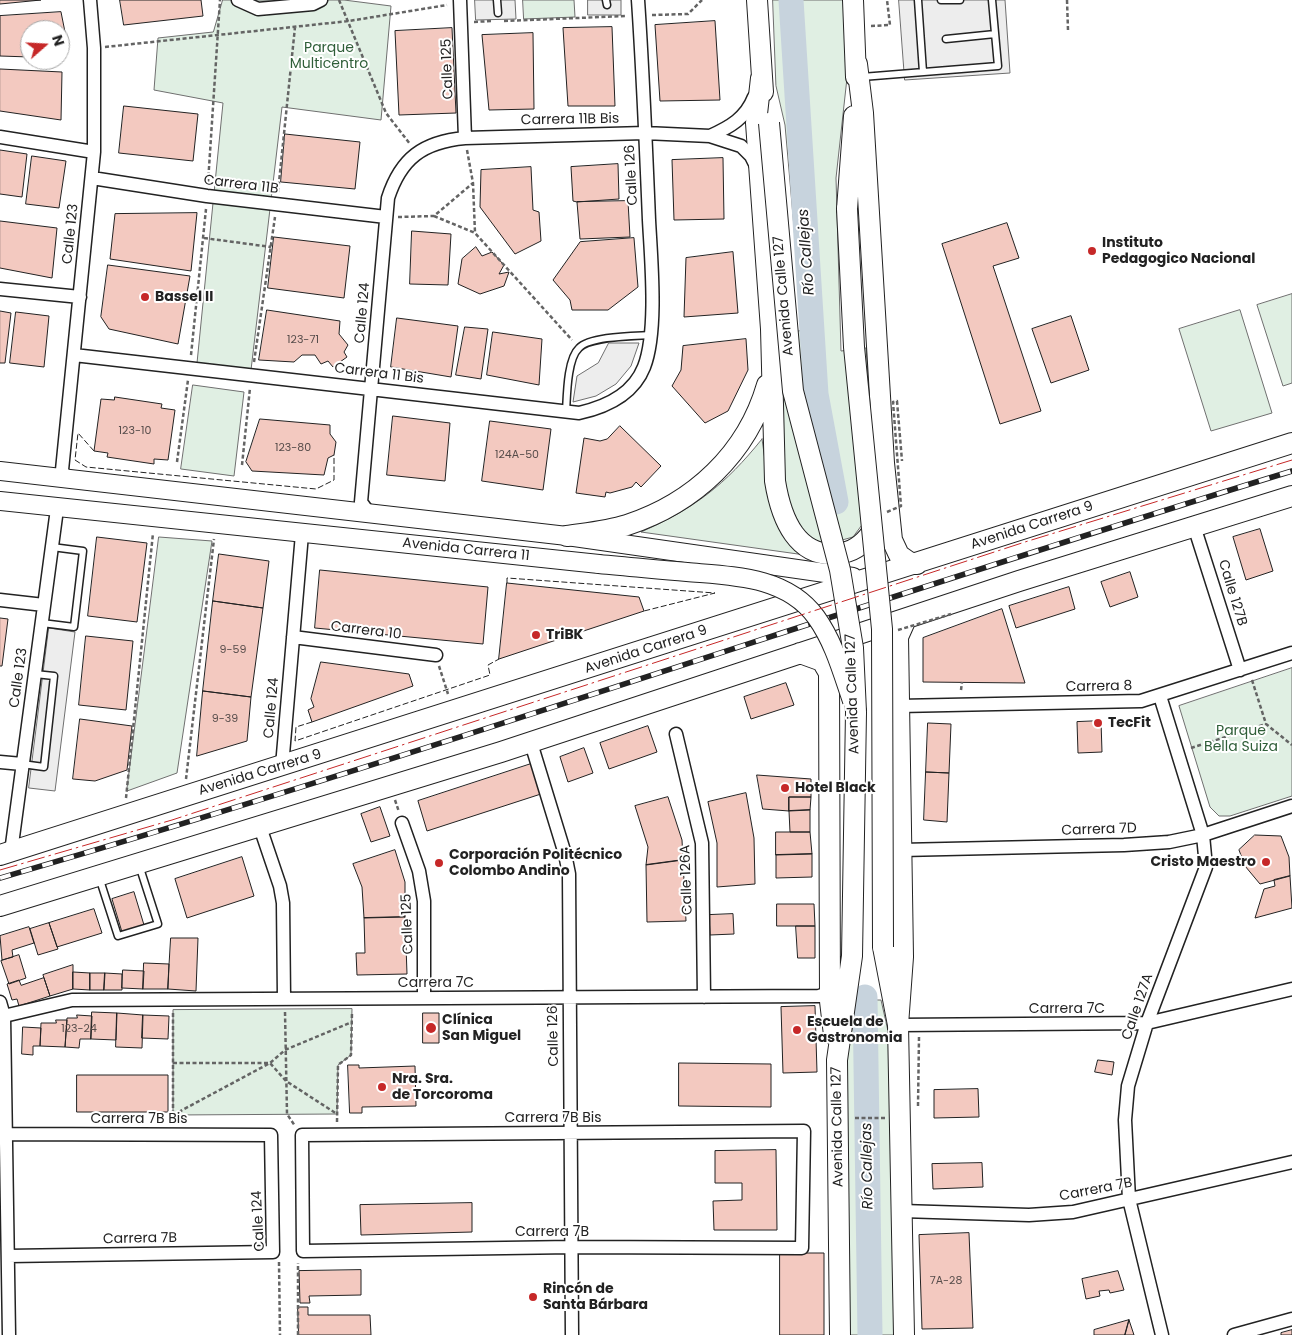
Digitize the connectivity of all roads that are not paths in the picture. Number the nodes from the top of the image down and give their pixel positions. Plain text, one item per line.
1 (90, 0) edge
2 (238, 0) edge
3 (321, 0) edge
4 (497, 0) edge
5 (638, 0) edge
6 (757, 0) edge
7 (853, 0) edge
8 (918, 0) edge
9 (941, 0) edge
10 (960, 0) edge
11 (992, 0) edge
12 (460, 2) edge
13 (498, 13) dead end
14 (995, 34) junction
15 (946, 38) dead end
16 (923, 72) junction
17 (857, 73) junction
18 (761, 78) junction
19 (645, 133) junction
20 (710, 136) junction
21 (0, 137) edge
22 (465, 138) junction
23 (432, 144) joint
24 (94, 152) junction
25 (759, 173) junction
26 (92, 178) junction
27 (386, 217) junction
28 (0, 288) edge
29 (80, 298) junction
30 (650, 335) junction
31 (649, 349) joint
32 (74, 355) junction
33 (771, 369) junction
34 (371, 388) junction
35 (566, 412) junction
36 (1292, 443) edge
37 (893, 462) junction
38 (0, 471) edge
39 (61, 476) junction
40 (1292, 496) edge
41 (0, 501) edge
42 (57, 509) junction
43 (360, 509) junction
44 (1194, 526) junction
45 (302, 534) junction
46 (567, 536) junction
47 (52, 548) junction
48 (918, 564) junction
49 (870, 579) junction
50 (0, 600) edge
51 (44, 605) junction
52 (42, 623) junction
53 (899, 625) junction
54 (293, 636) junction
55 (800, 653) junction
56 (1292, 653) edge
57 (436, 655) road end
58 (1240, 670) junction
59 (35, 674) junction
60 (1160, 696) junction
61 (899, 706) junction
62 (856, 712) junction
63 (676, 734) dead end
64 (531, 743) junction
65 (0, 762) edge
66 (22, 764) junction
67 (282, 766) junction
68 (1292, 806) edge
69 (402, 823) road end
70 (260, 827) junction
71 (1203, 835) junction
72 (901, 850) junction
73 (5, 853) edge
74 (139, 864) junction
75 (99, 876) junction
76 (0, 906) edge
77 (852, 956) junction
78 (1292, 990) edge
79 (830, 993) junction
80 (568, 997) junction
81 (704, 997) junction
82 (284, 998) junction
83 (424, 998) junction
84 (0, 1002) edge
85 (2, 1016) edge
86 (1147, 1023) junction
87 (898, 1025) junction
88 (837, 1060) junction
89 (570, 1132) junction
90 (6, 1134) junction
91 (272, 1135) joint
92 (1292, 1162) edge
93 (1129, 1199) junction
94 (902, 1211) junction
95 (572, 1247) junction
96 (802, 1248) joint
97 (303, 1250) joint
98 (273, 1252) joint
99 (8, 1256) junction
100 (1292, 1320) edge
101 (9, 1335) edge
102 (572, 1335) edge
103 (840, 1335) edge
104 (904, 1335) edge
105 (1162, 1335) edge
106 (1234, 1335) edge

1 - 24 street, Calle 123
2 - 3 street
4 - 13 lane
5 - 19 street, Calle 126
6 - 18 main road, Avenida Calle 127
7 - 17 main road, Avenida Calle 127
8 - 16 lane
9 - 10 lane
11 - 14 lane
12 - 22 street, Calle 125
14 - 15 lane
14 - 16 lane
16 - 17 lane
17 - 37 main road
17 - 87 main road, Avenida Calle 127, bridge
18 - 20 street, Carrera 11B Bis
18 - 25 main road
18 - 62 main road, Avenida Calle 127, bridge
19 - 20 street, Carrera 11B Bis
19 - 22 street, Carrera 11B Bis
19 - 30 street, Calle 126
20 - 25 street, Carrera 11B Bis
21 - 24 street
22 - 23 street, Carrera 11B Bis
23 - 27 street, Calle 124
24 - 26 street, Calle 123
25 - 33 main road
26 - 27 street, Carrera 11B
26 - 29 street, Calle 123
27 - 34 street, Calle 124
28 - 29 street
29 - 32 street, Calle 123
30 - 31 street, Calle 126
30 - 35 lane
31 - 35 street, Carrera 11 Bis
32 - 34 street, Carrera 11 Bis
32 - 39 street, Calle 123
33 - 37 main road
33 - 46 main road
34 - 35 street, Carrera 11 Bis
34 - 43 street, Calle 124
36 - 48 main road, Avenida Carrera 9
37 - 48 main road
38 - 39 main road, Avenida Carrera 11
39 - 43 main road, Avenida Carrera 11
40 - 44 main road
41 - 42 main road, Avenida Carrera 11
42 - 45 main road, Avenida Carrera 11
42 - 47 street, Calle 123
43 - 46 main road, Avenida Carrera 11
44 - 53 main road
44 - 58 street, Calle 127B
45 - 54 street, Calle 124
45 - 62 main road, Avenida Carrera 11, bridge
46 - 49 main road, Avenida Carrera 11
47 - 51 street, Calle 123
47 - 52 lane
48 - 49 main road, Avenida Carrera 9
49 - 67 main road, Avenida Carrera 9
50 - 51 street
51 - 52 street, Calle 123
52 - 59 street, Calle 123
53 - 55 main road
53 - 61 main road
54 - 57 street, Carrera 10
54 - 67 street, Calle 124
55 - 64 main road
55 - 79 main road
56 - 58 street, Carrera 8
58 - 60 street, Carrera 8
59 - 66 street, Calle 123
59 - 66 lane
60 - 61 street, Carrera 8
60 - 71 street, Calle 127A
61 - 72 main road
62 - 77 main road, Avenida Calle 127
63 - 81 street, Calle 126A
64 - 70 main road
64 - 80 street, Calle 126
65 - 66 street
66 - 73 street, Calle 123
67 - 73 main road, Avenida Carrera 9
68 - 71 street, Carrera 7D
69 - 83 street, Calle 125
70 - 74 main road
70 - 82 street
71 - 72 street, Carrera 7D
71 - 86 street, Calle 127A
72 - 87 main road
74 - 75 main road
74 - 75 lane
75 - 76 main road
77 - 79 street
77 - 88 main road, Avenida Calle 127
78 - 86 street, Carrera 7C
79 - 81 street, Carrera 7C
79 - 88 main road
80 - 81 street, Carrera 7C
80 - 83 street, Carrera 7C
80 - 89 street, Calle 126
82 - 83 street, Carrera 7C
82 - 85 street, Carrera 7C
84 - 85 street
85 - 90 street
86 - 87 street, Carrera 7C
86 - 93 street, Calle 127A
87 - 94 main road, Avenida Calle 127
88 - 103 main road, Avenida Calle 127
89 - 95 street, Calle 126
89 - 96 street, Carrera 7B Bis
89 - 97 street, Carrera 7B Bis
90 - 91 street, Carrera 7B Bis
90 - 99 street
91 - 98 street, Calle 124
92 - 93 street, Carrera 7B
93 - 94 street, Carrera 7B
93 - 105 street, Calle 127A
94 - 104 main road, Avenida Calle 127
95 - 96 street, Carrera 7B
95 - 97 street, Carrera 7B
95 - 102 street, Calle 126
98 - 99 street, Carrera 7B
99 - 101 street
100 - 106 street

